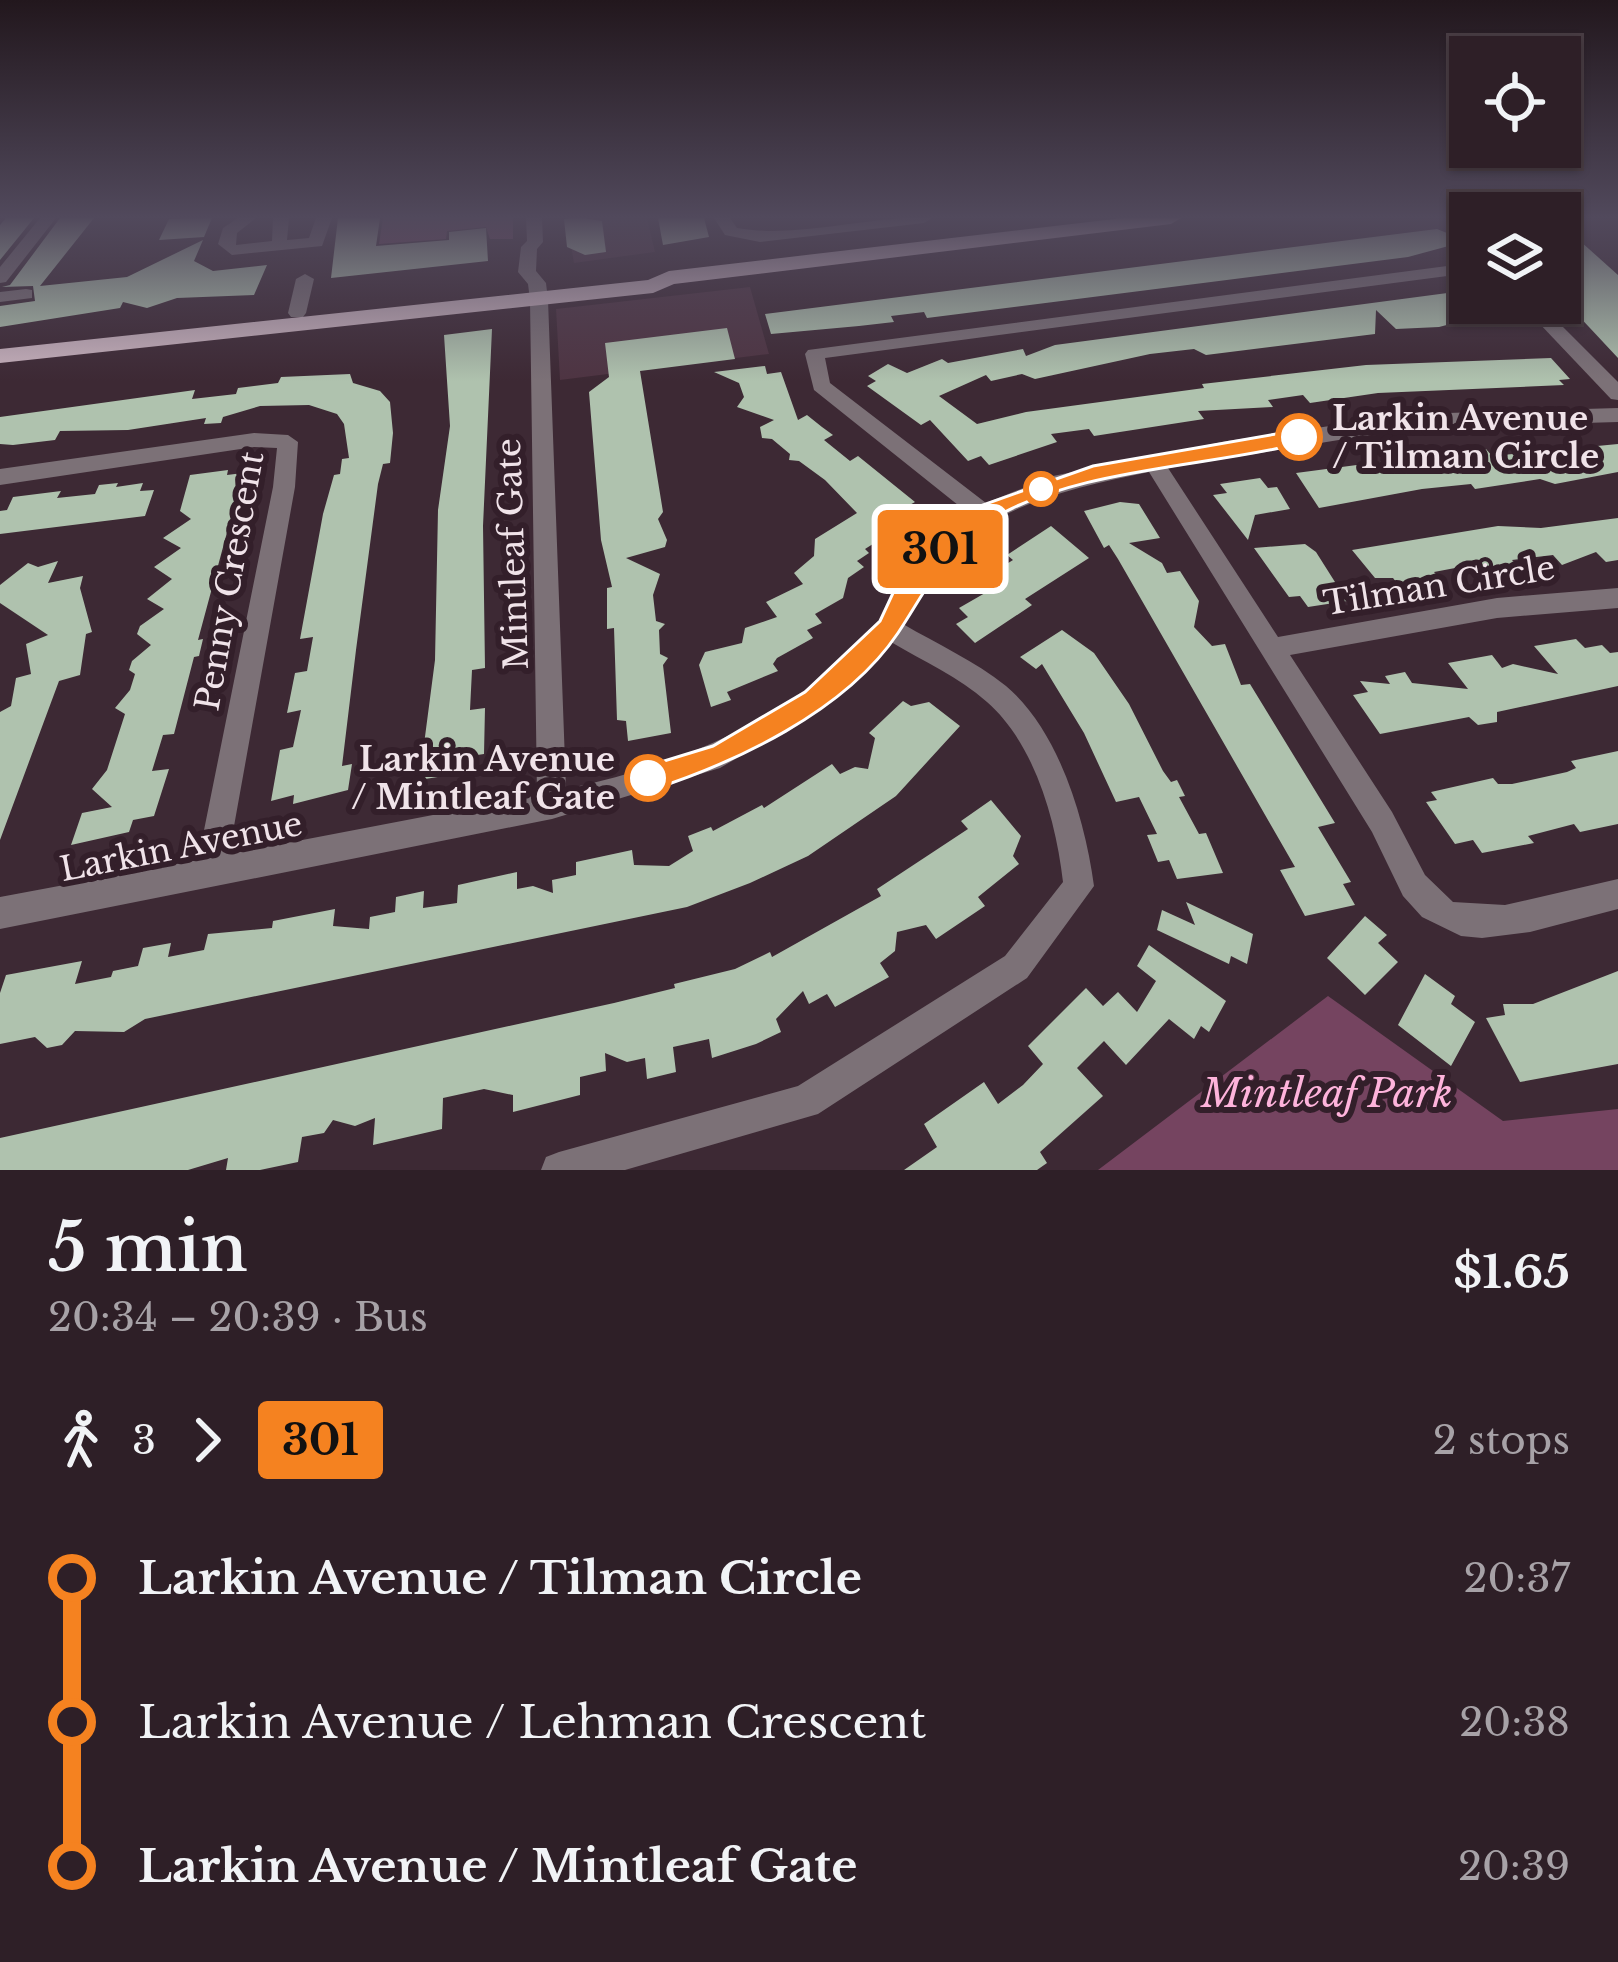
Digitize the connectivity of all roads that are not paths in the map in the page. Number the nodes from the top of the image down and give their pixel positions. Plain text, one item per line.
1 (527, 273) edge
2 (714, 273) edge
3 (1435, 273) edge
4 (305, 279) dead end
5 (538, 292) junction
6 (26, 294) dead end
7 (0, 297) edge
8 (297, 314) junction
9 (1550, 324) edge
10 (217, 331) junction
11 (0, 356) edge
12 (1618, 394) edge
13 (1618, 415) edge
14 (1154, 463) junction
15 (0, 477) edge
16 (984, 513) junction
17 (1618, 598) edge
18 (889, 628) junction
19 (1272, 648) junction
20 (552, 806) junction
21 (210, 874) junction
22 (1618, 894) edge
23 (0, 913) edge
24 (559, 1170) edge

1 - 5 street, Mintleaf Gate
2 - 5 main road
3 - 16 street
4 - 8 street
5 - 8 main road
5 - 10 main road
5 - 20 street, Mintleaf Gate
6 - 7 street
8 - 10 main road
9 - 12 street
10 - 11 main road
13 - 14 street, Larkin Avenue
14 - 16 street, Larkin Avenue
14 - 19 street
15 - 21 street, Penny Crescent
16 - 18 street, Larkin Avenue
17 - 19 street, Tilman Circle
18 - 20 street, Larkin Avenue
18 - 24 street
19 - 22 street
20 - 21 street, Larkin Avenue
21 - 23 street, Larkin Avenue

